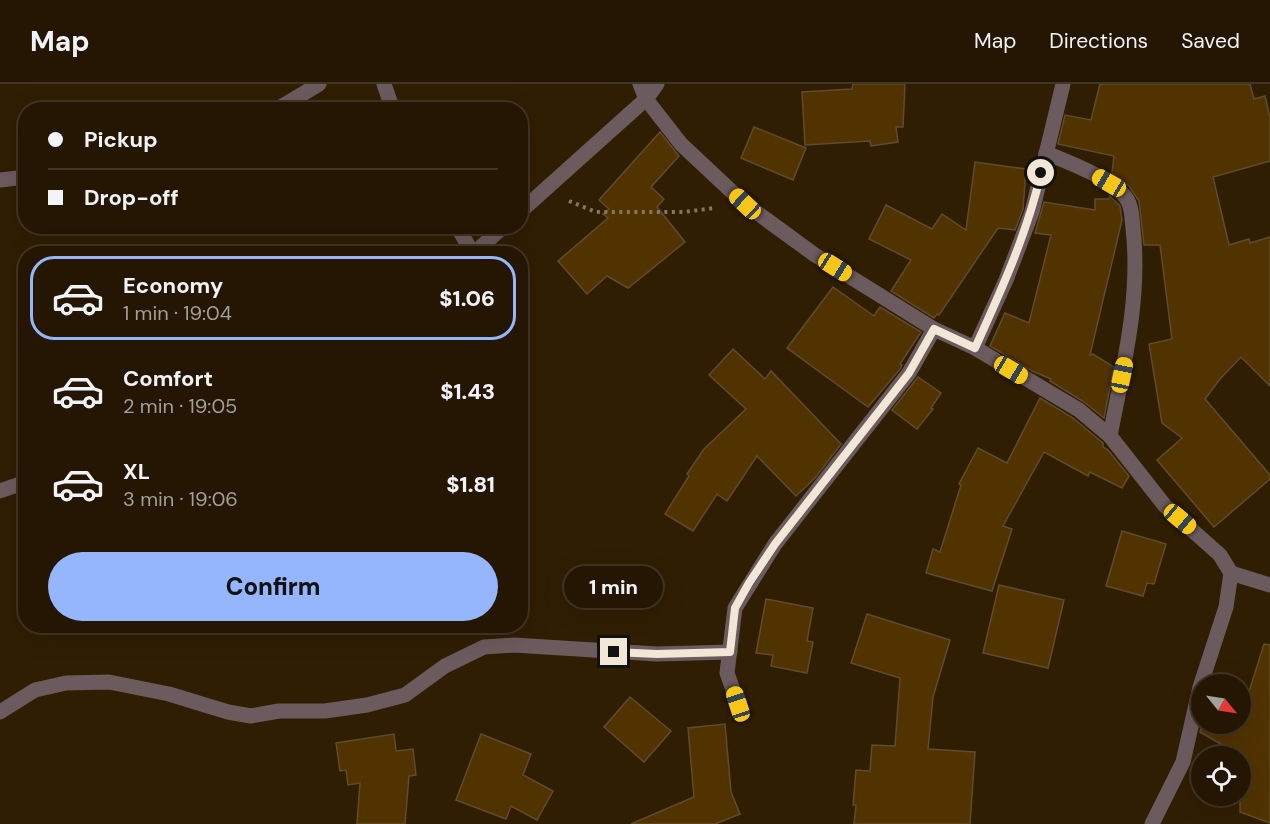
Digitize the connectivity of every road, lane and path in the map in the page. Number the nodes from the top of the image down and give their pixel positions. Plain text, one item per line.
1 (319, 84) edge
2 (384, 84) edge
3 (640, 84) edge
4 (657, 84) edge
5 (1063, 84) edge
6 (646, 99) junction
7 (289, 102) edge
8 (390, 102) edge
9 (1046, 153) junction
10 (18, 178) edge
11 (0, 180) edge
12 (548, 187) junction
13 (745, 204) junction
14 (528, 205) edge
15 (495, 234) edge
16 (482, 246) edge
17 (934, 329) junction
18 (975, 348) junction
19 (1110, 436) junction
20 (18, 485) edge
21 (0, 491) edge
22 (1231, 573) junction
23 (1270, 585) edge
24 (730, 652) junction
25 (738, 704) dead end
26 (0, 712) edge
27 (1152, 824) edge

1 - 7 street
2 - 8 street
3 - 6 street
4 - 6 street
5 - 9 street
6 - 12 street
6 - 13 street
9 - 18 street
9 - 19 street
10 - 11 street
12 - 13 path
12 - 14 street
13 - 17 street
15 - 16 street
17 - 18 street
17 - 24 street
18 - 19 street
19 - 22 street
20 - 21 street
22 - 23 street
22 - 27 street
24 - 25 street
24 - 26 street

